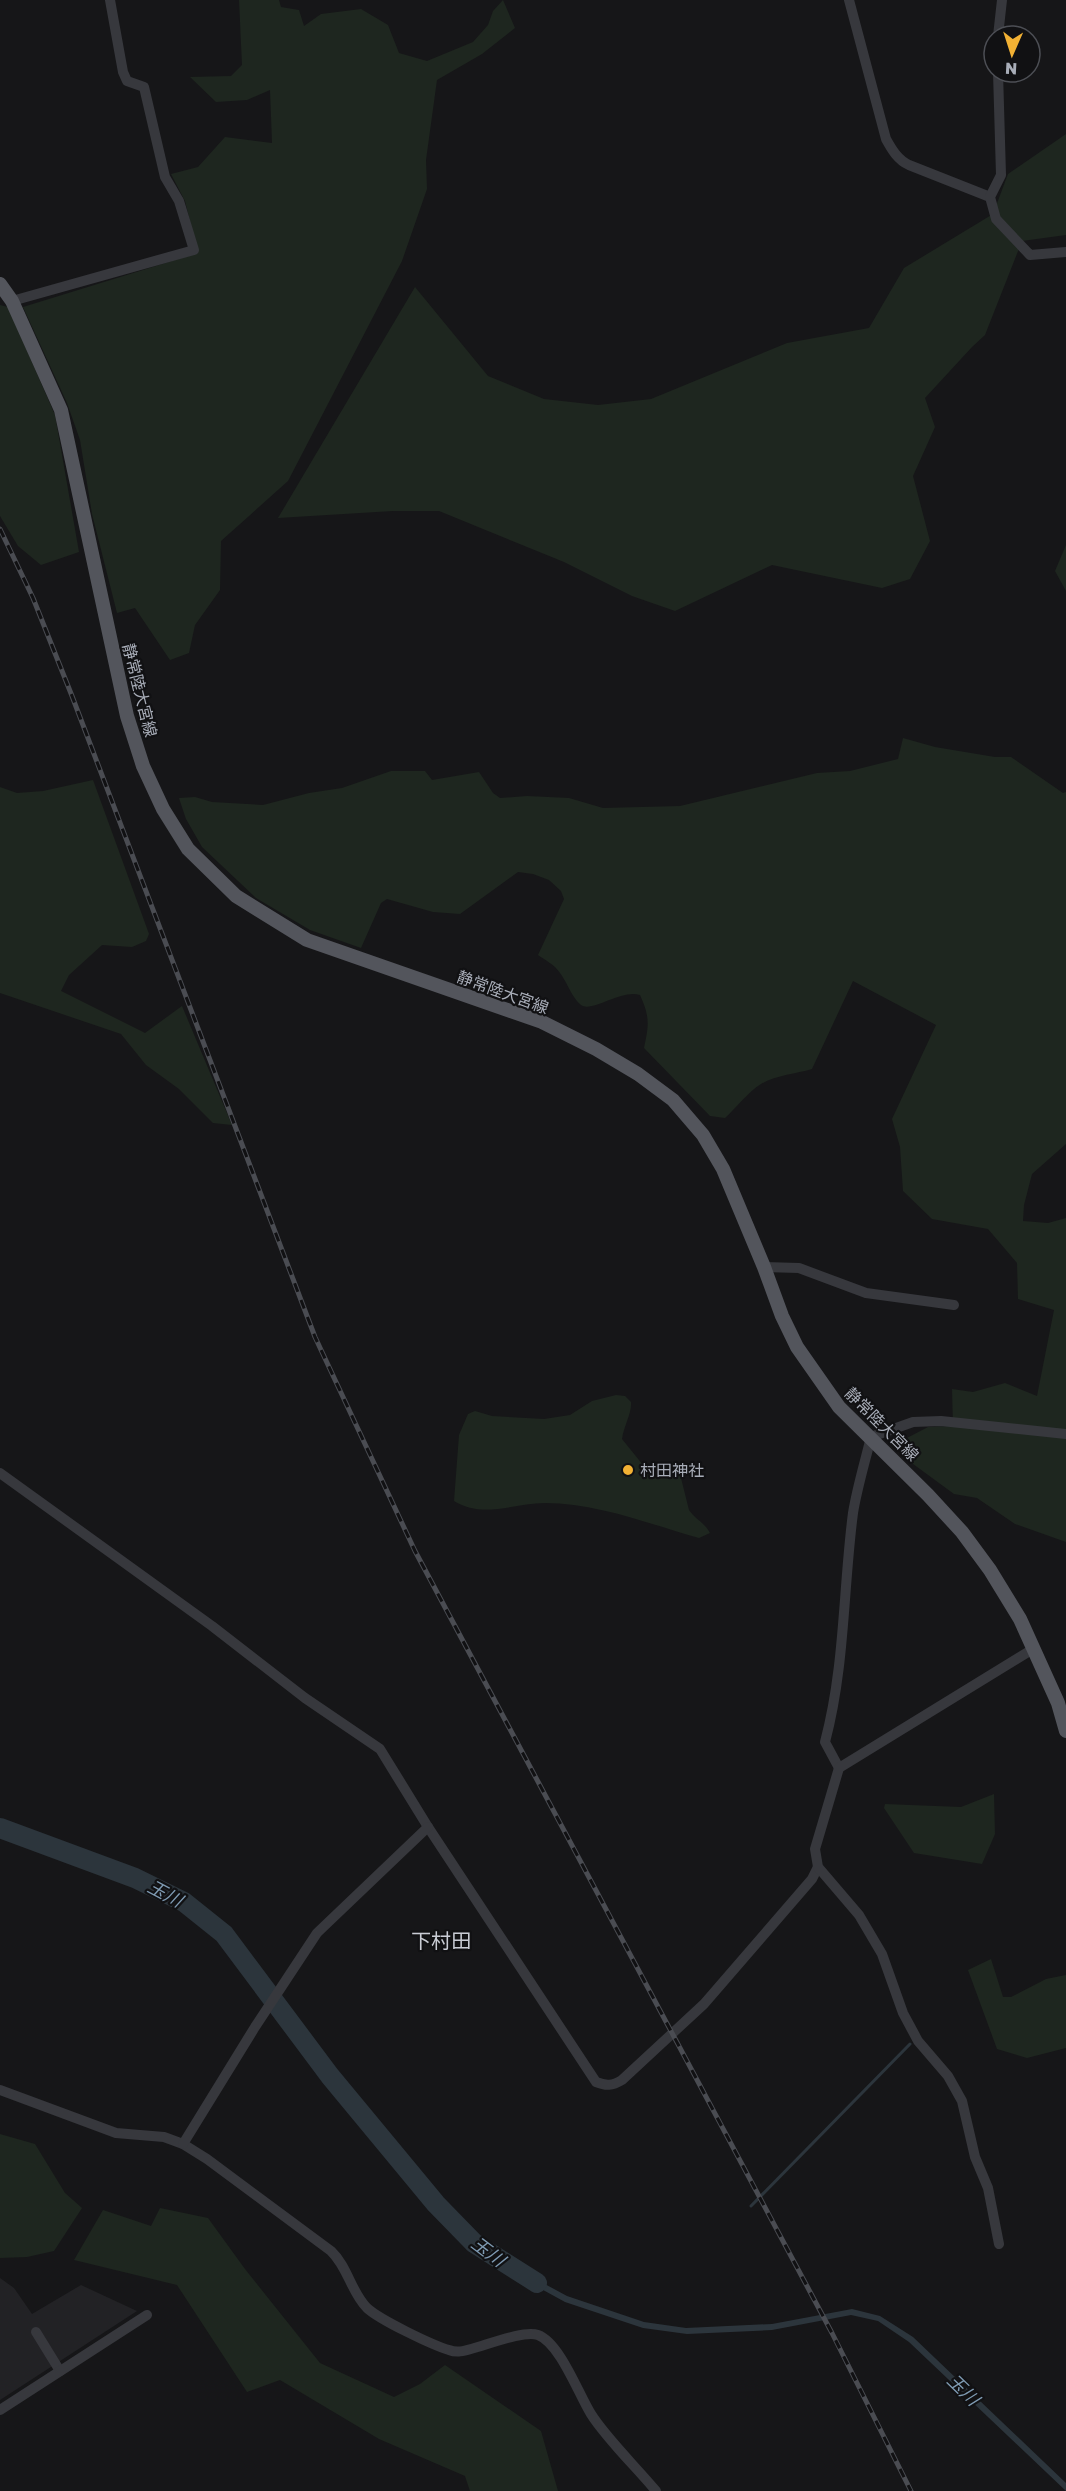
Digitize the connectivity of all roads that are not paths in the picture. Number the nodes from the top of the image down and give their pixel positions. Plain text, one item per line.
1 (110, 0) edge
2 (849, 0) edge
3 (1002, 0) edge
4 (999, 24) edge
5 (998, 84) edge
6 (990, 197) junction
7 (1066, 252) edge
8 (0, 284) edge
9 (12, 301) junction
10 (764, 1267) junction
11 (954, 1305) dead end
12 (1066, 1434) edge
13 (871, 1437) junction
14 (0, 1473) edge
15 (1033, 1649) junction
16 (1066, 1731) edge
17 (839, 1768) junction
18 (428, 1827) junction
19 (818, 1867) junction
20 (0, 2090) edge
21 (183, 2144) junction
22 (999, 2244) dead end
23 (147, 2315) dead end
24 (36, 2332) dead end
25 (60, 2371) junction
26 (0, 2410) edge
27 (656, 2491) edge

1 - 9 street
2 - 6 street
3 - 4 street
5 - 6 street
6 - 7 street
8 - 9 main road, 静常陸大宮線
9 - 10 main road, 静常陸大宮線
10 - 11 street
10 - 13 main road, 静常陸大宮線
12 - 13 street
13 - 15 main road, 静常陸大宮線
13 - 17 street
14 - 18 street
15 - 16 main road, 静常陸大宮線
15 - 17 street
17 - 19 street
18 - 19 street
18 - 21 street
19 - 22 street
20 - 21 street
21 - 27 street
23 - 25 street
24 - 25 street
25 - 26 street

